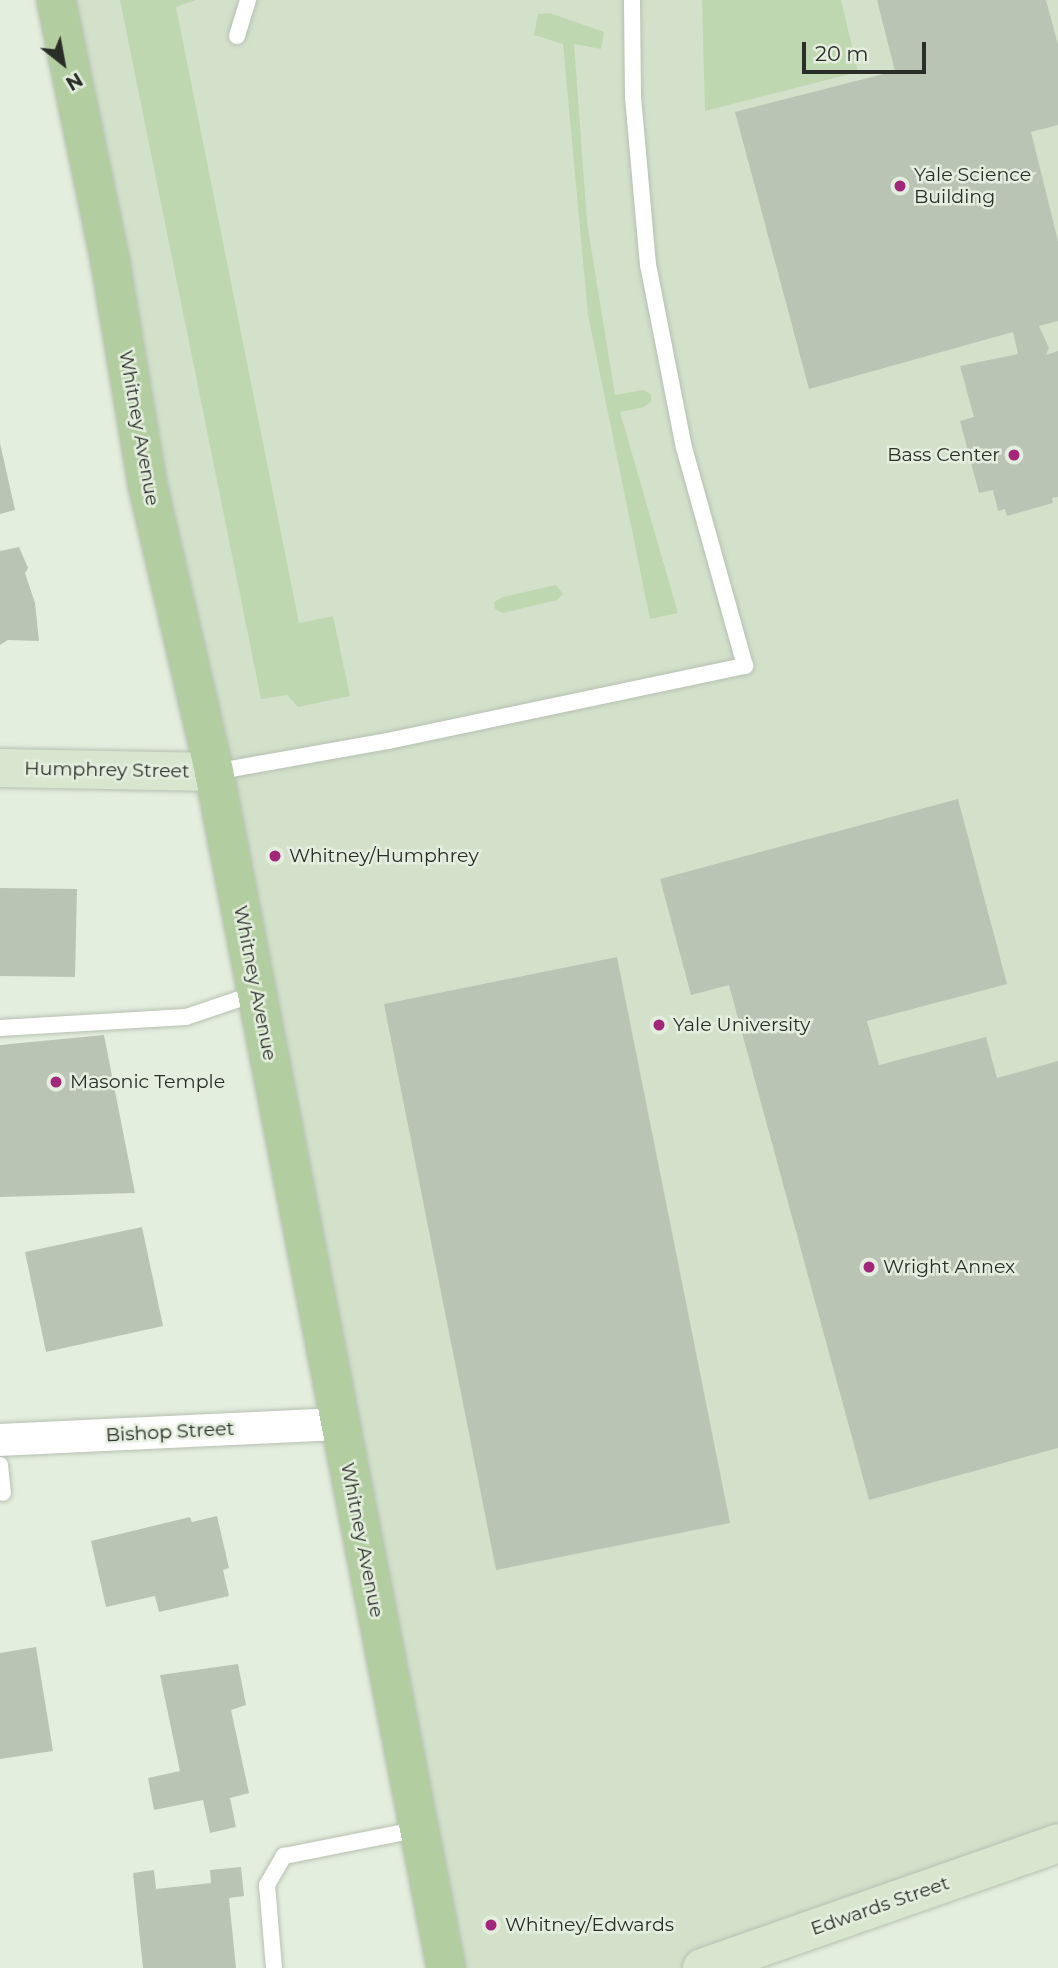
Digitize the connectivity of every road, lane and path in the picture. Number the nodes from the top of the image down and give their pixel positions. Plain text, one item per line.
1 (56, 0) edge
2 (248, 0) edge
3 (632, 0) edge
4 (237, 36) dead end
5 (0, 768) edge
6 (214, 772) junction
7 (257, 993) junction
8 (0, 1028) edge
9 (339, 1424) junction
10 (0, 1440) edge
11 (0, 1465) edge
12 (3, 1493) dead end
13 (420, 1829) junction
14 (1058, 1843) edge
15 (274, 1968) edge
16 (446, 1968) edge
17 (702, 1968) edge

1 - 6 main road, Whitney Avenue
2 - 4 lane
3 - 6 lane
5 - 6 main road, Humphrey Street
6 - 7 main road, Whitney Avenue
7 - 8 lane
7 - 9 main road, Whitney Avenue
9 - 10 street, Bishop Street
9 - 13 main road, Whitney Avenue
11 - 12 lane
13 - 15 lane
13 - 16 main road, Whitney Avenue
14 - 17 main road, Edwards Street

